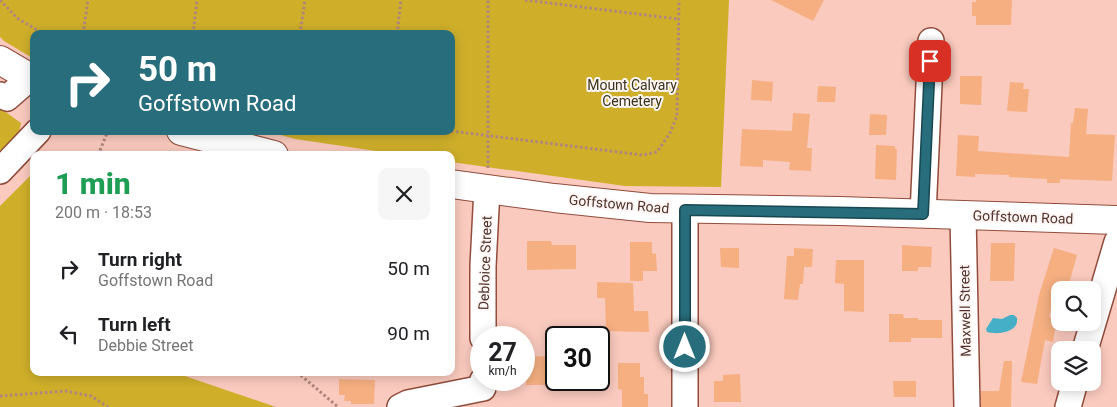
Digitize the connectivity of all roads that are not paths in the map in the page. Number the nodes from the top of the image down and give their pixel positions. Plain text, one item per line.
1 (931, 41) dead end
2 (0, 60) edge
3 (30, 78) edge
4 (30, 81) edge
5 (0, 95) edge
6 (34, 135) edge
7 (196, 135) edge
8 (258, 151) edge
9 (0, 171) edge
10 (455, 185) edge
11 (487, 189) junction
12 (685, 210) junction
13 (923, 214) junction
14 (962, 214) junction
15 (1117, 220) edge
16 (1117, 242) edge
17 (483, 326) edge
18 (1088, 341) edge
19 (470, 387) edge
20 (1072, 391) edge
21 (400, 407) edge
22 (685, 407) edge
23 (967, 407) edge
24 (1068, 407) edge

1 - 13 street
2 - 3 main road
4 - 5 street
6 - 9 street
7 - 8 main road
10 - 11 main road, Goffstown Road
11 - 12 main road, Goffstown Road
11 - 17 street, Debloice Street
12 - 13 main road, Goffstown Road
12 - 22 street
13 - 14 main road, Goffstown Road
14 - 15 main road, Goffstown Road
14 - 23 street, Maxwell Street
16 - 18 street
19 - 21 street
20 - 24 street

